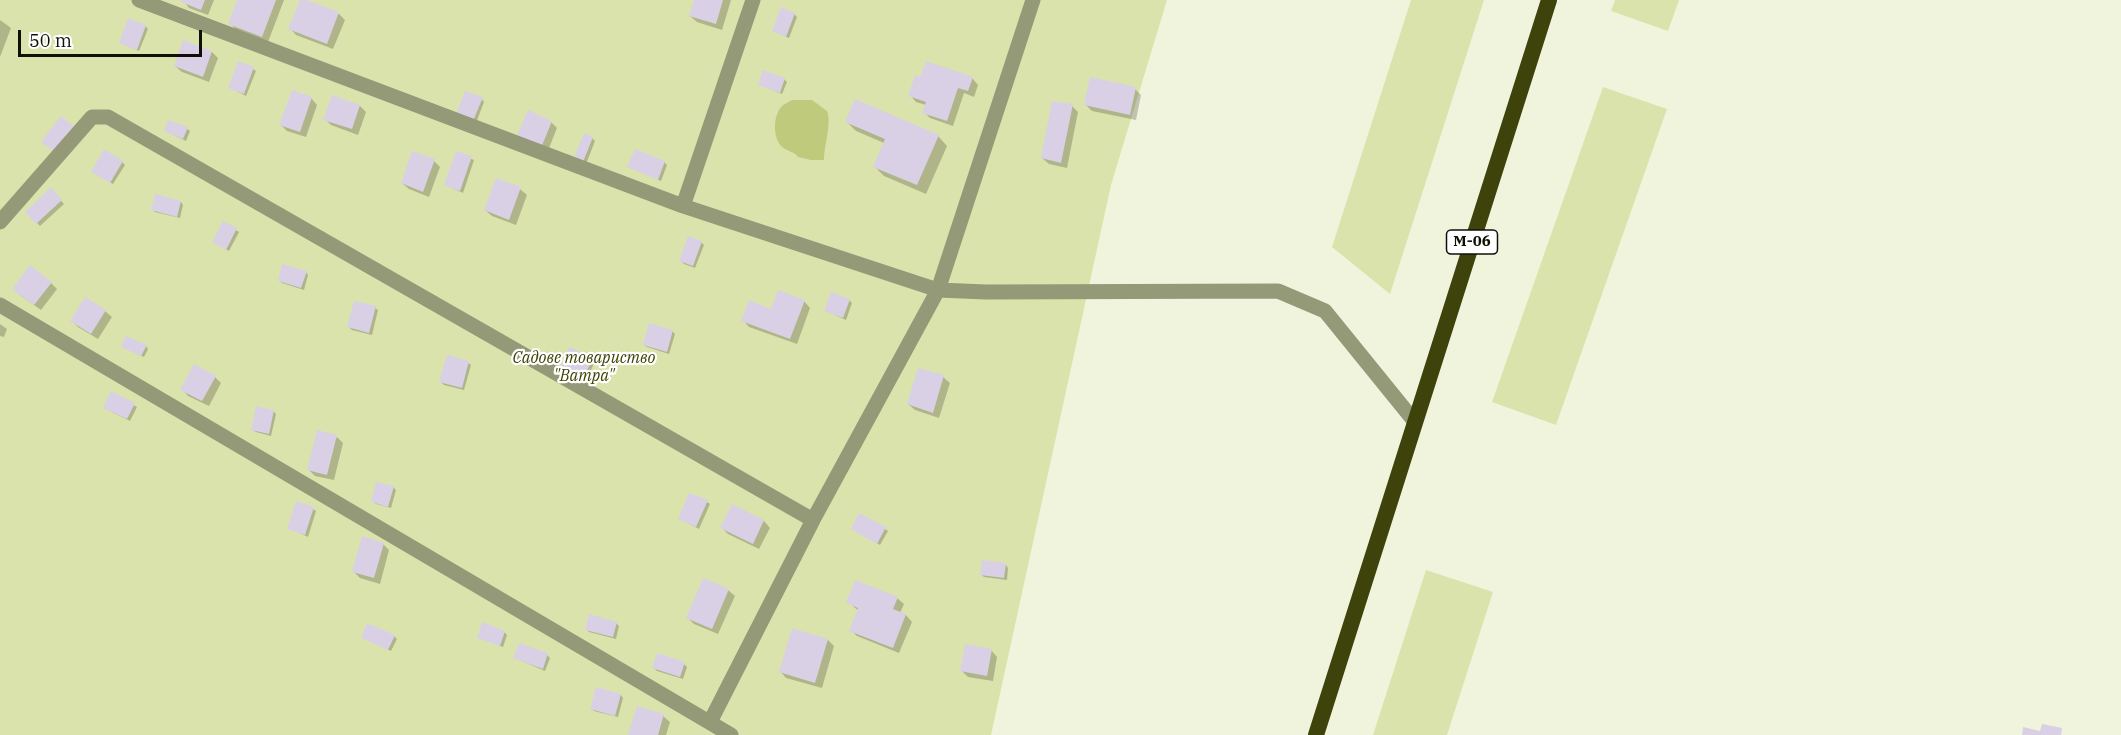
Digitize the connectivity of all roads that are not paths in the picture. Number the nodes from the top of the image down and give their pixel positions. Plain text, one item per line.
1 (139, 0) edge
2 (753, 0) edge
3 (1033, 0) edge
4 (1549, 0) edge
5 (683, 206) junction
6 (0, 222) edge
7 (938, 290) junction
8 (0, 305) edge
9 (1415, 422) junction
10 (813, 520) junction
11 (710, 722) junction
12 (731, 735) edge
13 (1316, 735) edge

1 - 5 street
2 - 5 street
3 - 7 street
4 - 9 highway, М-06
5 - 7 street
6 - 10 street
7 - 9 street
7 - 10 street
8 - 11 street
9 - 13 highway, М-06
10 - 11 street
11 - 12 street

